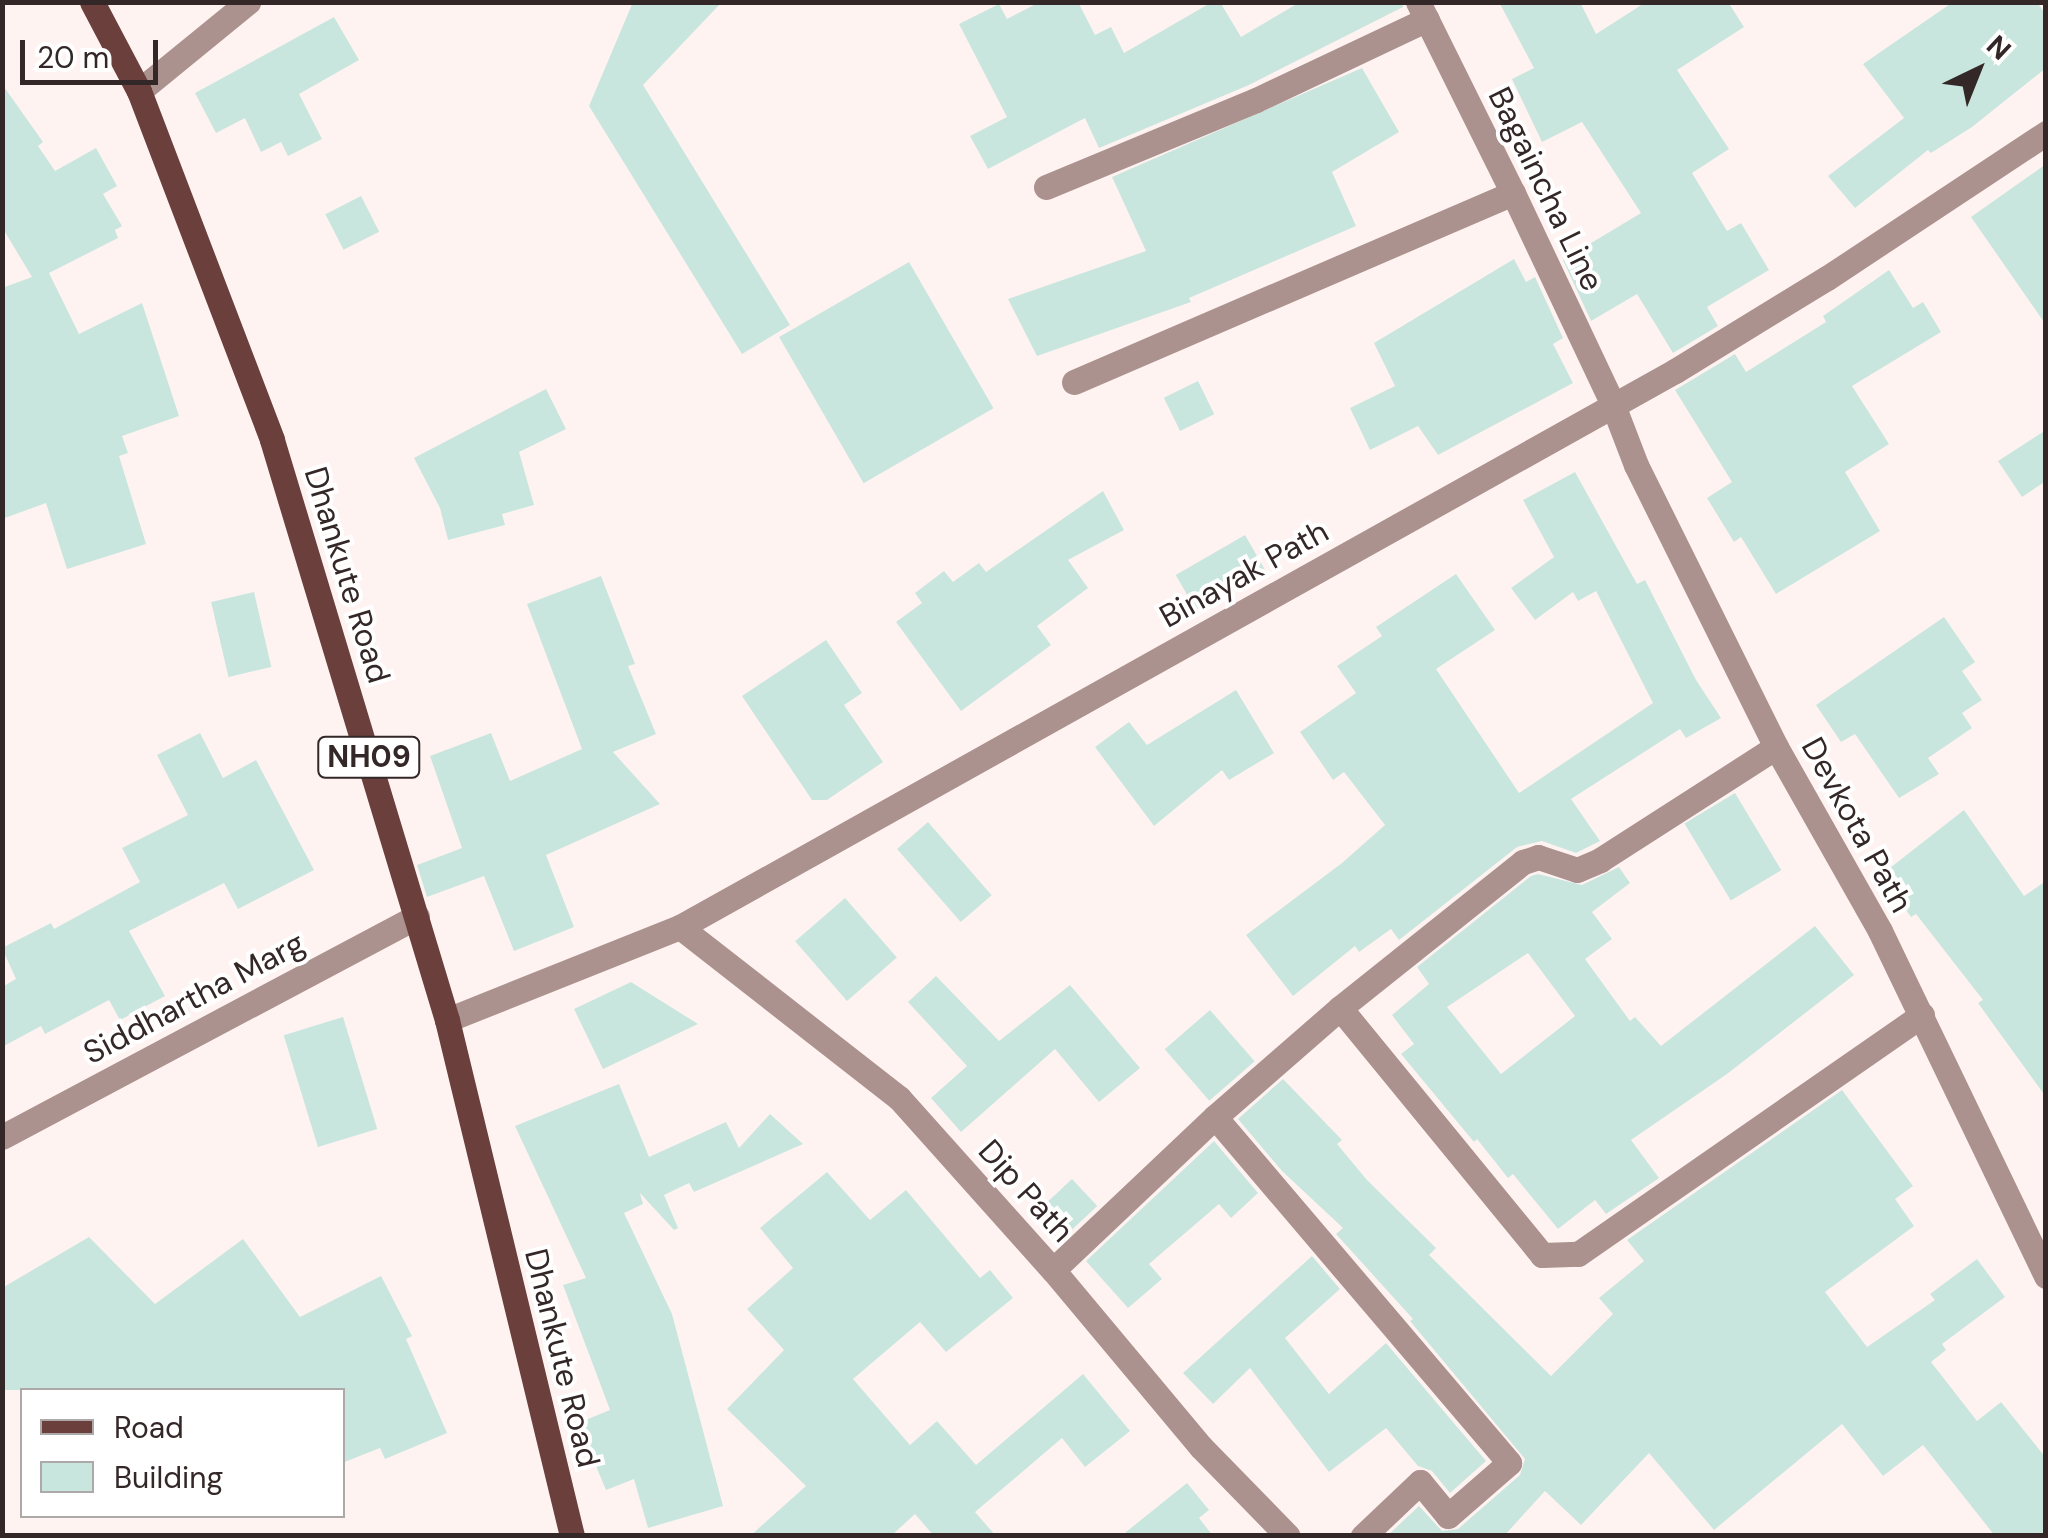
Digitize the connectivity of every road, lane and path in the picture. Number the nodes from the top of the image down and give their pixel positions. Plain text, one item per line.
1 (92, 2) edge
2 (248, 2) edge
3 (1422, 11) edge
4 (139, 91) junction
5 (2046, 133) edge
6 (1046, 187) dead end
7 (1513, 193) junction
8 (1074, 382) dead end
9 (1613, 406) junction
10 (1776, 747) junction
11 (417, 916) junction
12 (680, 927) junction
13 (1340, 1008) junction
14 (1922, 1015) junction
15 (447, 1020) junction
16 (1215, 1117) junction
17 (2, 1138) edge
18 (1052, 1270) junction
19 (2046, 1276) edge
20 (572, 1536) edge
21 (1288, 1536) edge
22 (1363, 1536) edge

1 - 4 main road, Dhankute Road / NH09
2 - 4 street
3 - 6 street
3 - 7 street, Bagaincha Line
4 - 11 main road, Dhankute Road / NH09
5 - 9 street, Binayak Path
7 - 8 street
7 - 9 street, Bagaincha Line
9 - 10 street, Devkota Path
9 - 12 street, Binayak Path
10 - 13 street
10 - 14 street, Devkota Path
11 - 15 main road, Dhankute Road / NH09
11 - 17 street, Siddhartha Marg
12 - 15 street, Binayak Path
12 - 18 street, Dip Path
13 - 14 street
13 - 16 street
14 - 19 street, Devkota Path
15 - 20 main road, Dhankute Road / NH09
16 - 18 street
16 - 22 street
18 - 21 street, Dip Path

